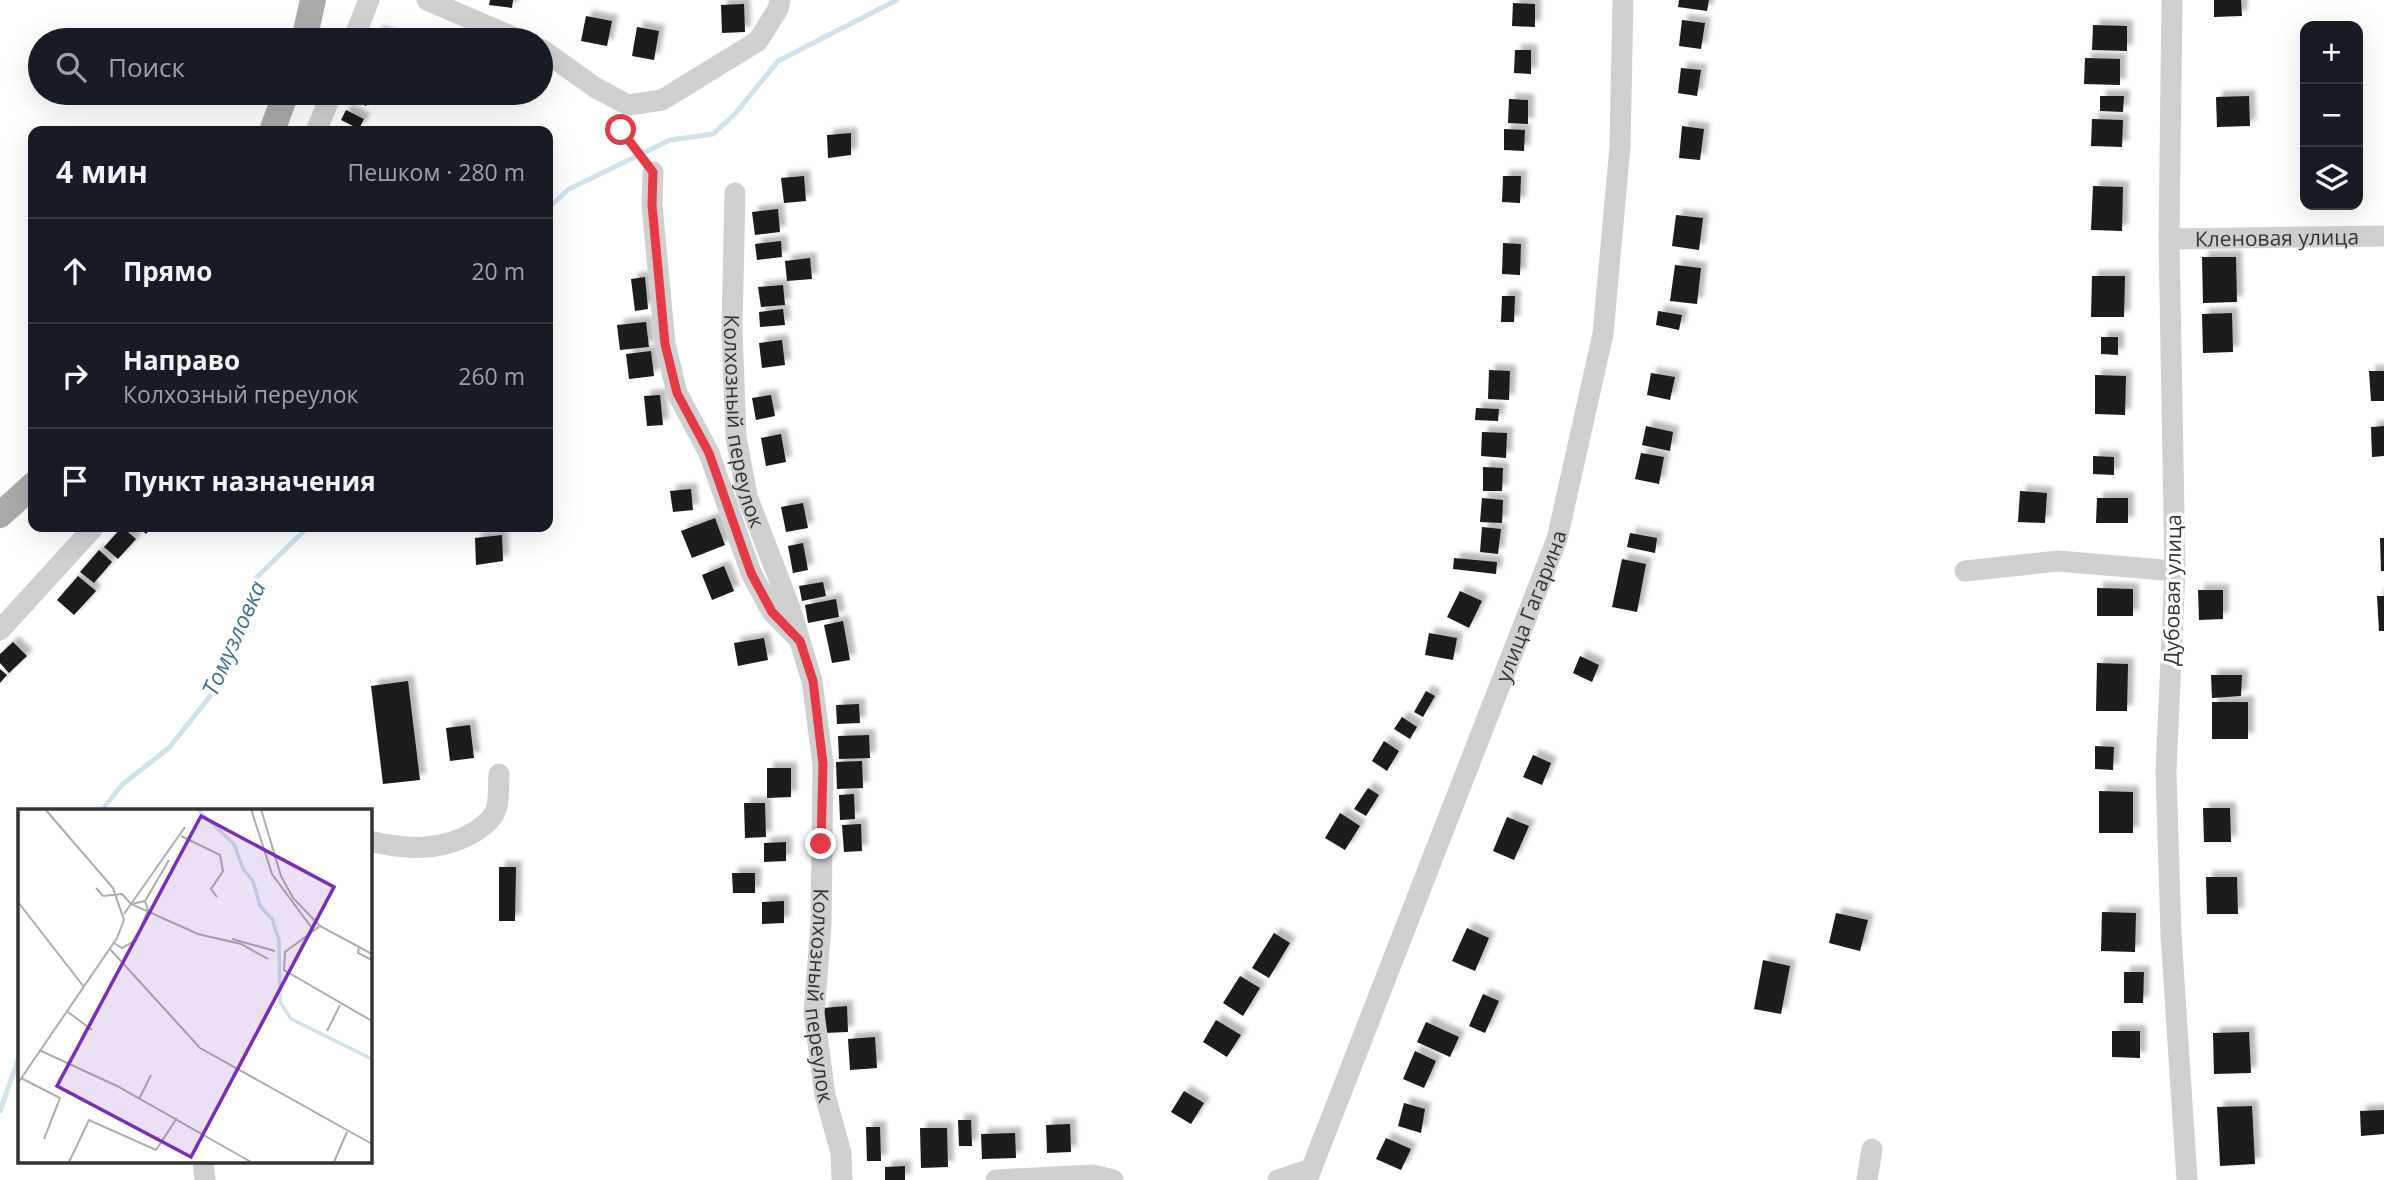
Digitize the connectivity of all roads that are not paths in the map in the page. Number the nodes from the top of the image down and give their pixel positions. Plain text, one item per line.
1 (313, 0) edge
2 (369, 0) edge
3 (427, 0) edge
4 (780, 0) edge
5 (1623, 0) edge
6 (2172, 0) edge
7 (307, 28) edge
8 (358, 28) edge
9 (492, 28) edge
10 (553, 58) edge
11 (282, 105) edge
12 (327, 105) edge
13 (274, 126) edge
14 (318, 126) edge
15 (653, 172) road end
16 (735, 193) dead end
17 (2384, 236) edge
18 (2169, 239) junction
19 (28, 490) edge
20 (0, 515) edge
21 (89, 532) edge
22 (1965, 571) dead end
23 (2175, 571) junction
24 (0, 630) edge
25 (800, 641) junction
26 (499, 774) dead end
27 (371, 841) edge
28 (1872, 1149) dead end
29 (203, 1162) edge
30 (1309, 1174) edge
31 (205, 1180) edge
32 (842, 1180) edge
33 (996, 1180) edge
34 (1113, 1180) edge
35 (1278, 1180) edge
36 (1867, 1180) edge
37 (2187, 1180) edge

1 - 7 main road
2 - 8 street
3 - 9 street
4 - 10 street
5 - 30 street, улица Гагарина
6 - 18 street, Дубовая улица
11 - 13 main road
12 - 14 street
15 - 25 street, Колхозный переулок
16 - 25 street, Колхозный переулок
17 - 18 street, Кленовая улица
18 - 23 street, Дубовая улица
19 - 20 main road
21 - 24 street
22 - 23 street
23 - 37 street, Дубовая улица
25 - 32 street, Колхозный переулок
26 - 27 street
28 - 36 street
29 - 31 street
30 - 35 street
33 - 34 street

